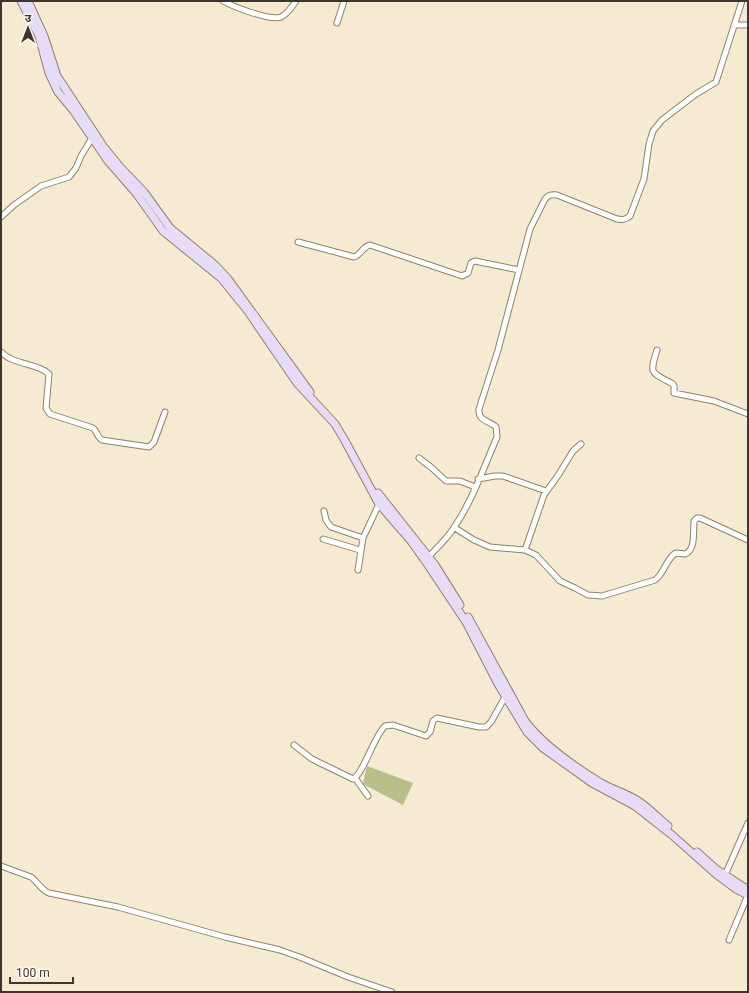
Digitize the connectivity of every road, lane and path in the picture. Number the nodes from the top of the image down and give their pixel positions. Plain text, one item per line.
1 (21, 1) edge
2 (28, 1) edge
3 (223, 1) edge
4 (296, 1) edge
5 (344, 1) edge
6 (742, 1) edge
7 (337, 24) dead end
8 (734, 25) junction
9 (748, 25) edge
10 (92, 138) junction
11 (1, 217) edge
12 (298, 242) dead end
13 (519, 270) junction
14 (657, 350) dead end
15 (1, 352) edge
16 (165, 412) dead end
17 (748, 414) edge
18 (581, 444) dead end
19 (419, 458) dead end
20 (478, 479) junction
21 (475, 487) junction
22 (546, 491) junction
23 (379, 504) junction
24 (324, 511) dead end
25 (455, 528) junction
26 (363, 538) junction
27 (322, 539) dead end
28 (748, 540) edge
29 (360, 550) junction
30 (525, 550) junction
31 (429, 556) junction
32 (358, 570) dead end
33 (505, 697) junction
34 (294, 745) dead end
35 (355, 778) junction
36 (368, 796) dead end
37 (748, 823) edge
38 (1, 866) edge
39 (725, 875) junction
40 (748, 890) edge
41 (748, 895) edge
42 (729, 940) dead end
43 (392, 992) edge

1 - 10 street
2 - 31 street
3 - 4 street
5 - 7 street
6 - 8 street
8 - 9 street
8 - 13 street
10 - 11 street
10 - 23 street
12 - 13 street
13 - 20 street
14 - 17 street
15 - 16 street
18 - 22 street
19 - 21 street
20 - 21 street
20 - 22 street
21 - 25 street
22 - 30 street
23 - 26 street
23 - 33 street
24 - 26 street
25 - 30 street
25 - 31 street
26 - 29 street
27 - 29 street
28 - 30 street
29 - 32 street
31 - 39 street
33 - 35 street
33 - 41 street
34 - 35 street
35 - 36 street
37 - 39 street
38 - 43 street
39 - 40 street
41 - 42 street

